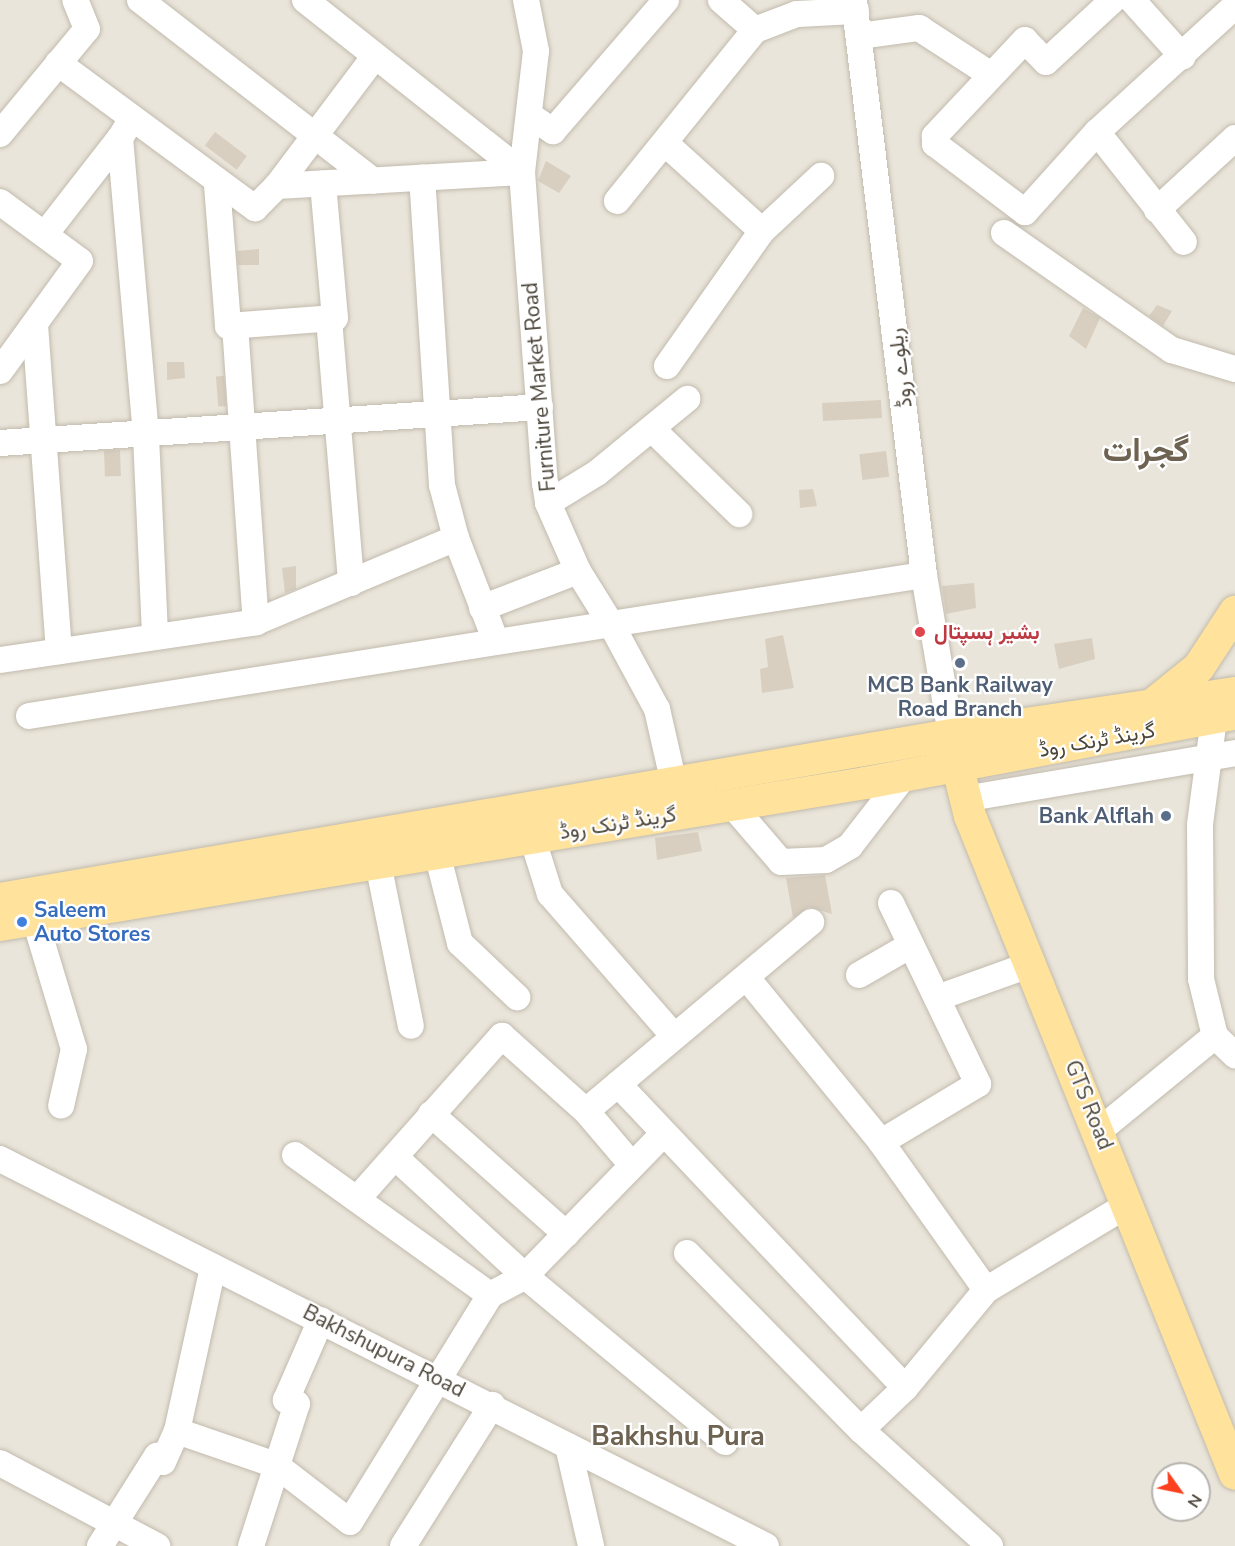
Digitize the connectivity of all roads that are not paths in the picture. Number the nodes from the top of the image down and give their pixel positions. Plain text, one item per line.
1 (75, 0) edge
2 (140, 0) edge
3 (305, 0) edge
4 (526, 0) edge
5 (666, 0) edge
6 (721, 0) edge
7 (1113, 0) edge
8 (1132, 0) edge
9 (1235, 6) edge
10 (856, 16) edge
11 (755, 30) junction
12 (375, 56) junction
13 (1183, 57) junction
14 (58, 63) junction
15 (991, 75) junction
16 (529, 115) junction
17 (126, 129) junction
18 (1097, 132) junction
19 (0, 134) edge
20 (313, 136) junction
21 (1235, 138) edge
22 (665, 142) junction
23 (522, 172) junction
24 (821, 176) dead end
25 (422, 178) junction
26 (373, 181) junction
27 (323, 184) junction
28 (217, 185) junction
29 (277, 186) junction
30 (618, 201) dead end
31 (0, 202) edge
32 (1157, 210) junction
33 (762, 231) junction
34 (46, 233) junction
35 (1004, 233) dead end
36 (1184, 242) dead end
37 (329, 319) junction
38 (235, 325) junction
39 (35, 326) junction
40 (667, 366) dead end
41 (1235, 369) edge
42 (0, 371) edge
43 (687, 399) dead end
44 (540, 407) junction
45 (438, 414) junction
46 (338, 422) junction
47 (242, 429) junction
48 (652, 429) junction
49 (146, 436) junction
50 (0, 442) edge
51 (46, 443) junction
52 (548, 503) junction
53 (739, 514) dead end
54 (456, 538) junction
55 (578, 571) junction
56 (924, 575) junction
57 (351, 583) junction
58 (482, 608) junction
59 (1235, 612) edge
60 (256, 622) junction
61 (611, 624) junction
62 (155, 637) junction
63 (495, 639) junction
64 (59, 651) junction
65 (0, 660) edge
66 (1235, 693) edge
67 (1155, 703) junction
68 (29, 716) dead end
69 (1224, 716) edge
70 (951, 735) junction
71 (1235, 753) edge
72 (1209, 757) junction
73 (956, 766) junction
74 (905, 776) junction
75 (674, 784) junction
76 (963, 798) junction
77 (732, 805) junction
78 (532, 837) junction
79 (437, 853) junction
80 (378, 863) junction
81 (226, 874) junction
82 (0, 899) edge
83 (891, 903) dead end
84 (35, 920) junction
85 (811, 922) dead end
86 (0, 925) edge
87 (911, 945) junction
88 (1032, 964) junction
89 (859, 975) dead end
90 (747, 978) junction
91 (517, 997) dead end
92 (937, 999) junction
93 (411, 1026) dead end
94 (672, 1034) junction
95 (1215, 1036) junction
96 (1235, 1055) edge
97 (618, 1084) junction
98 (61, 1106) dead end
99 (586, 1111) junction
100 (431, 1114) junction
101 (1100, 1130) junction
102 (664, 1132) junction
103 (881, 1142) junction
104 (295, 1155) dead end
105 (395, 1156) junction
106 (0, 1160) edge
107 (632, 1165) junction
108 (358, 1198) junction
109 (1126, 1205) junction
110 (566, 1234) junction
111 (687, 1253) dead end
112 (213, 1267) junction
113 (525, 1276) junction
114 (986, 1290) junction
115 (490, 1295) junction
116 (321, 1320) junction
117 (439, 1379) junction
118 (905, 1388) junction
119 (492, 1405) junction
120 (861, 1430) junction
121 (177, 1431) junction
122 (725, 1442) dead end
123 (568, 1446) junction
124 (0, 1463) edge
125 (276, 1465) junction
126 (1235, 1474) edge
127 (105, 1536) edge
128 (157, 1546) edge
129 (251, 1546) edge
130 (403, 1546) edge
131 (591, 1546) edge
132 (766, 1546) edge
133 (990, 1546) edge

1 - 14 street
2 - 20 street
3 - 12 street
4 - 16 street, Furniture Market Road
5 - 16 street
6 - 11 street
7 - 15 street
8 - 13 street
9 - 13 street
10 - 11 street
10 - 15 street
10 - 56 street, ریلوے روڈ
11 - 22 street
12 - 20 street
12 - 23 street
13 - 18 street
14 - 17 street
14 - 19 street
15 - 18 street
16 - 23 street, Furniture Market Road
17 - 28 street
17 - 34 street
17 - 49 street
18 - 32 street
20 - 26 street
20 - 29 street
21 - 32 street
22 - 30 street
22 - 33 street
23 - 25 street
23 - 44 street, Furniture Market Road
24 - 33 street
25 - 26 street
25 - 45 street
26 - 27 street
27 - 29 street
27 - 37 street
28 - 29 street
28 - 38 street
31 - 34 street
32 - 36 street
33 - 40 street
34 - 39 street
35 - 41 street
37 - 38 street
37 - 46 street
38 - 47 street
39 - 42 street
39 - 51 street
43 - 48 street
44 - 45 street
44 - 52 street, Furniture Market Road
45 - 46 street
45 - 54 street
46 - 47 street
46 - 57 street
47 - 49 street
47 - 60 street
48 - 52 street
48 - 53 street
49 - 51 street
49 - 62 street
50 - 51 street
51 - 64 street
52 - 55 street, Furniture Market Road
54 - 57 street
54 - 58 street
55 - 58 street
55 - 61 street, Furniture Market Road
56 - 61 street
56 - 70 street, ریلوے روڈ
57 - 60 street
58 - 63 street
59 - 67 main road
60 - 62 street
61 - 63 street
61 - 75 street, Furniture Market Road
62 - 64 street
63 - 68 street
64 - 65 street
66 - 67 main road, گرینڈ ٹرنک روڈ
67 - 70 main road, گرینڈ ٹرنک روڈ
69 - 72 street
69 - 73 main road, گرینڈ ٹرنک روڈ
70 - 73 main road, GTS Road
70 - 75 main road, گرینڈ ٹرنک روڈ
71 - 72 street
72 - 76 street
72 - 95 street
73 - 74 main road, گرینڈ ٹرنک روڈ
73 - 76 main road, GTS Road
74 - 77 main road, گرینڈ ٹرنک روڈ
74 - 77 street
75 - 81 main road, گرینڈ ٹرنک روڈ
76 - 88 main road, GTS Road
77 - 78 main road, گرینڈ ٹرنک روڈ
78 - 79 main road, گرینڈ ٹرنک روڈ
78 - 94 street
79 - 80 main road, گرینڈ ٹرنک روڈ
79 - 91 street
80 - 81 main road, گرینڈ ٹرنک روڈ
80 - 93 street
81 - 82 main road, گرینڈ ٹرنک روڈ
81 - 84 main road, گرینڈ ٹرنک روڈ
83 - 87 street
84 - 86 main road, گرینڈ ٹرنک روڈ
84 - 98 street
85 - 90 street
87 - 89 street
87 - 92 street
88 - 92 street
88 - 101 main road, GTS Road
90 - 94 street
90 - 103 street
92 - 103 street
94 - 97 street
95 - 96 street
95 - 101 street
97 - 99 street
97 - 102 street
99 - 100 street
99 - 107 street
100 - 105 street
100 - 110 street
101 - 109 main road, GTS Road
102 - 107 street
102 - 118 street
103 - 114 street
104 - 108 street
105 - 108 street
105 - 113 street
106 - 112 street, Bakhshupura Road
107 - 110 street
108 - 115 street
109 - 114 street
109 - 126 main road, GTS Road
110 - 113 street
111 - 120 street
112 - 116 street, Bakhshupura Road
112 - 121 street
113 - 115 street
113 - 122 street
114 - 118 street
115 - 117 street
116 - 117 street, Bakhshupura Road
116 - 125 street
117 - 119 street, Bakhshupura Road
117 - 125 street
118 - 120 street
119 - 123 street, Bakhshupura Road
119 - 130 street
120 - 133 street
121 - 125 street
121 - 127 street
123 - 131 street
123 - 132 street, Bakhshupura Road
124 - 127 street
125 - 129 street
127 - 128 street

